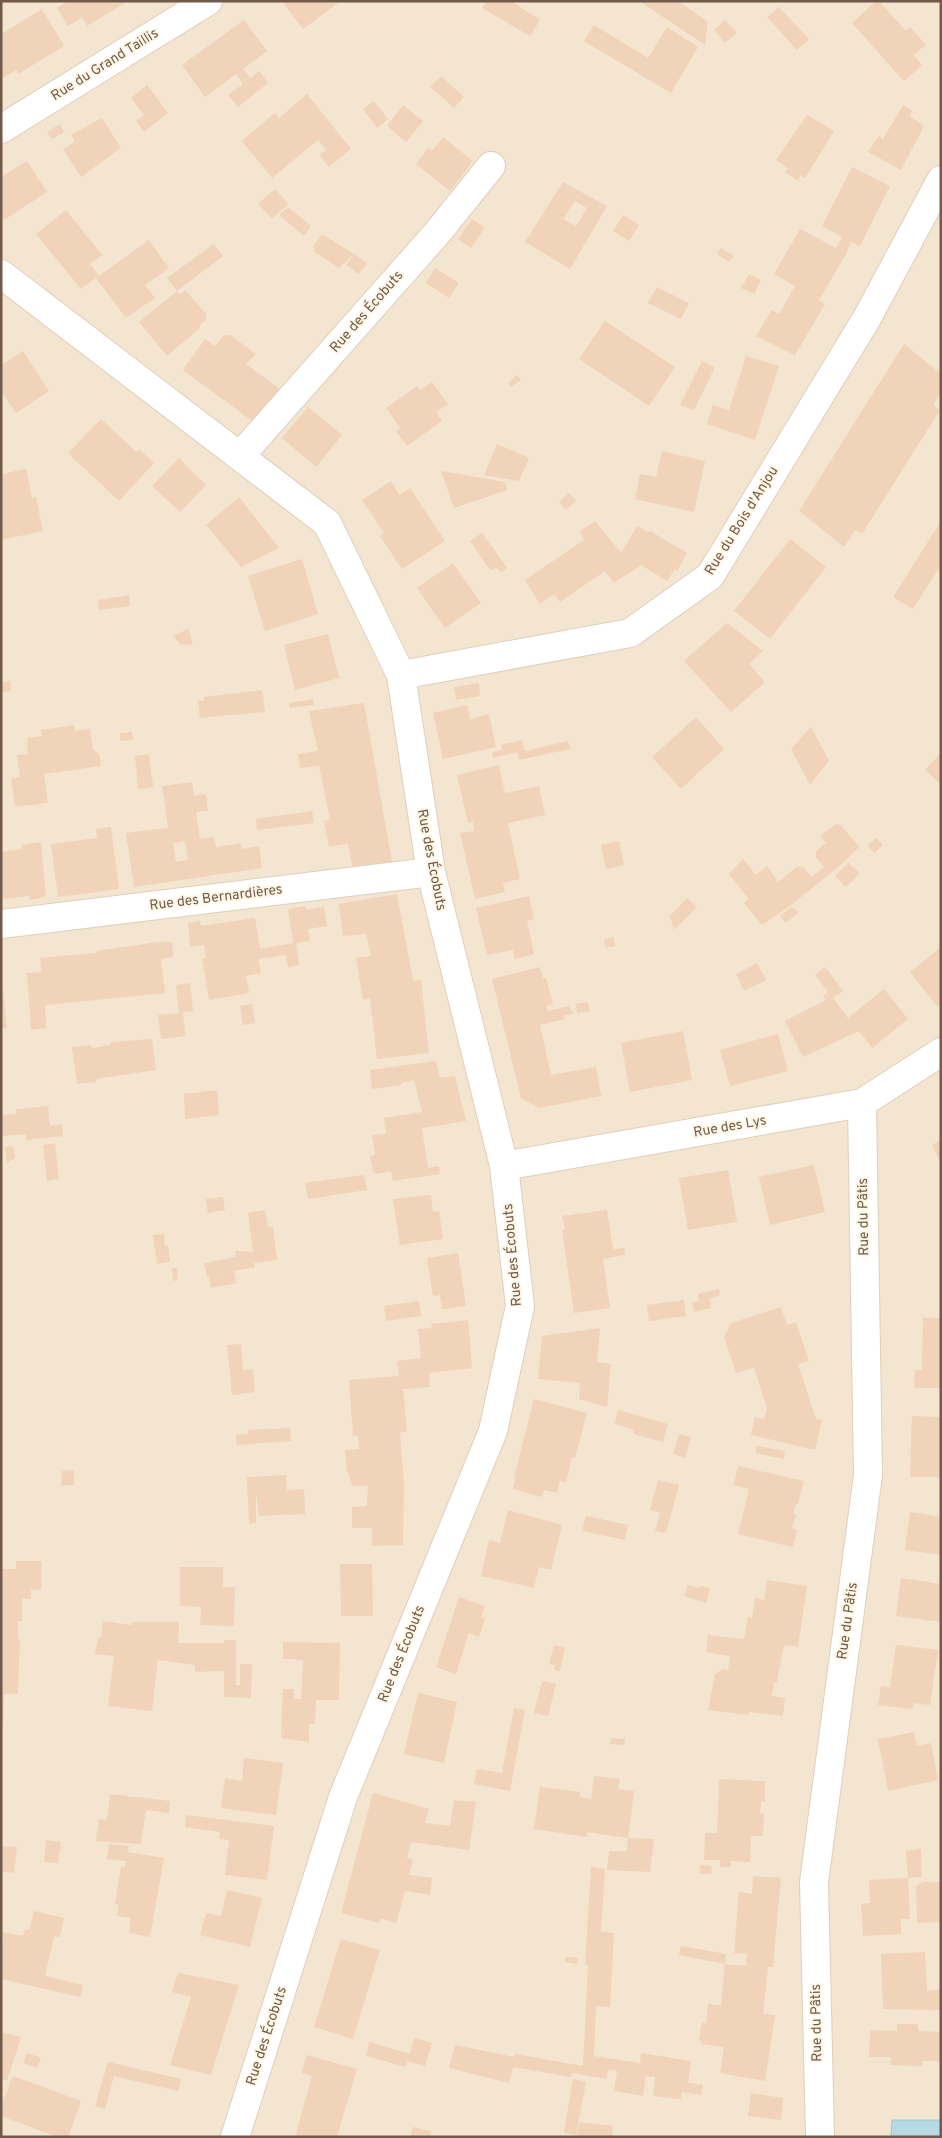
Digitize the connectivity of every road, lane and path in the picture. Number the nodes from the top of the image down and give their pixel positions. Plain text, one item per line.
1 (208, 1) edge
2 (1, 129) edge
3 (491, 166) dead end
4 (941, 180) edge
5 (1, 274) edge
6 (240, 456) junction
7 (401, 675) junction
8 (431, 872) junction
9 (1, 924) edge
10 (941, 1052) edge
11 (862, 1103) junction
12 (504, 1166) junction
13 (235, 2137) edge
14 (820, 2137) edge

1 - 2 street, Rue du Grand Taillis
3 - 6 street, Rue des Écobuts
4 - 7 street, Rue du Bois d'Anjou
5 - 6 street, Rue des Écobuts
6 - 7 street, Rue des Écobuts
7 - 8 street, Rue des Écobuts
8 - 9 street, Rue des Bernardières
8 - 12 street, Rue des Écobuts
10 - 11 street, Rue des Lys
11 - 12 street, Rue des Lys
11 - 14 street, Rue du Pâtis
12 - 13 street, Rue des Écobuts

